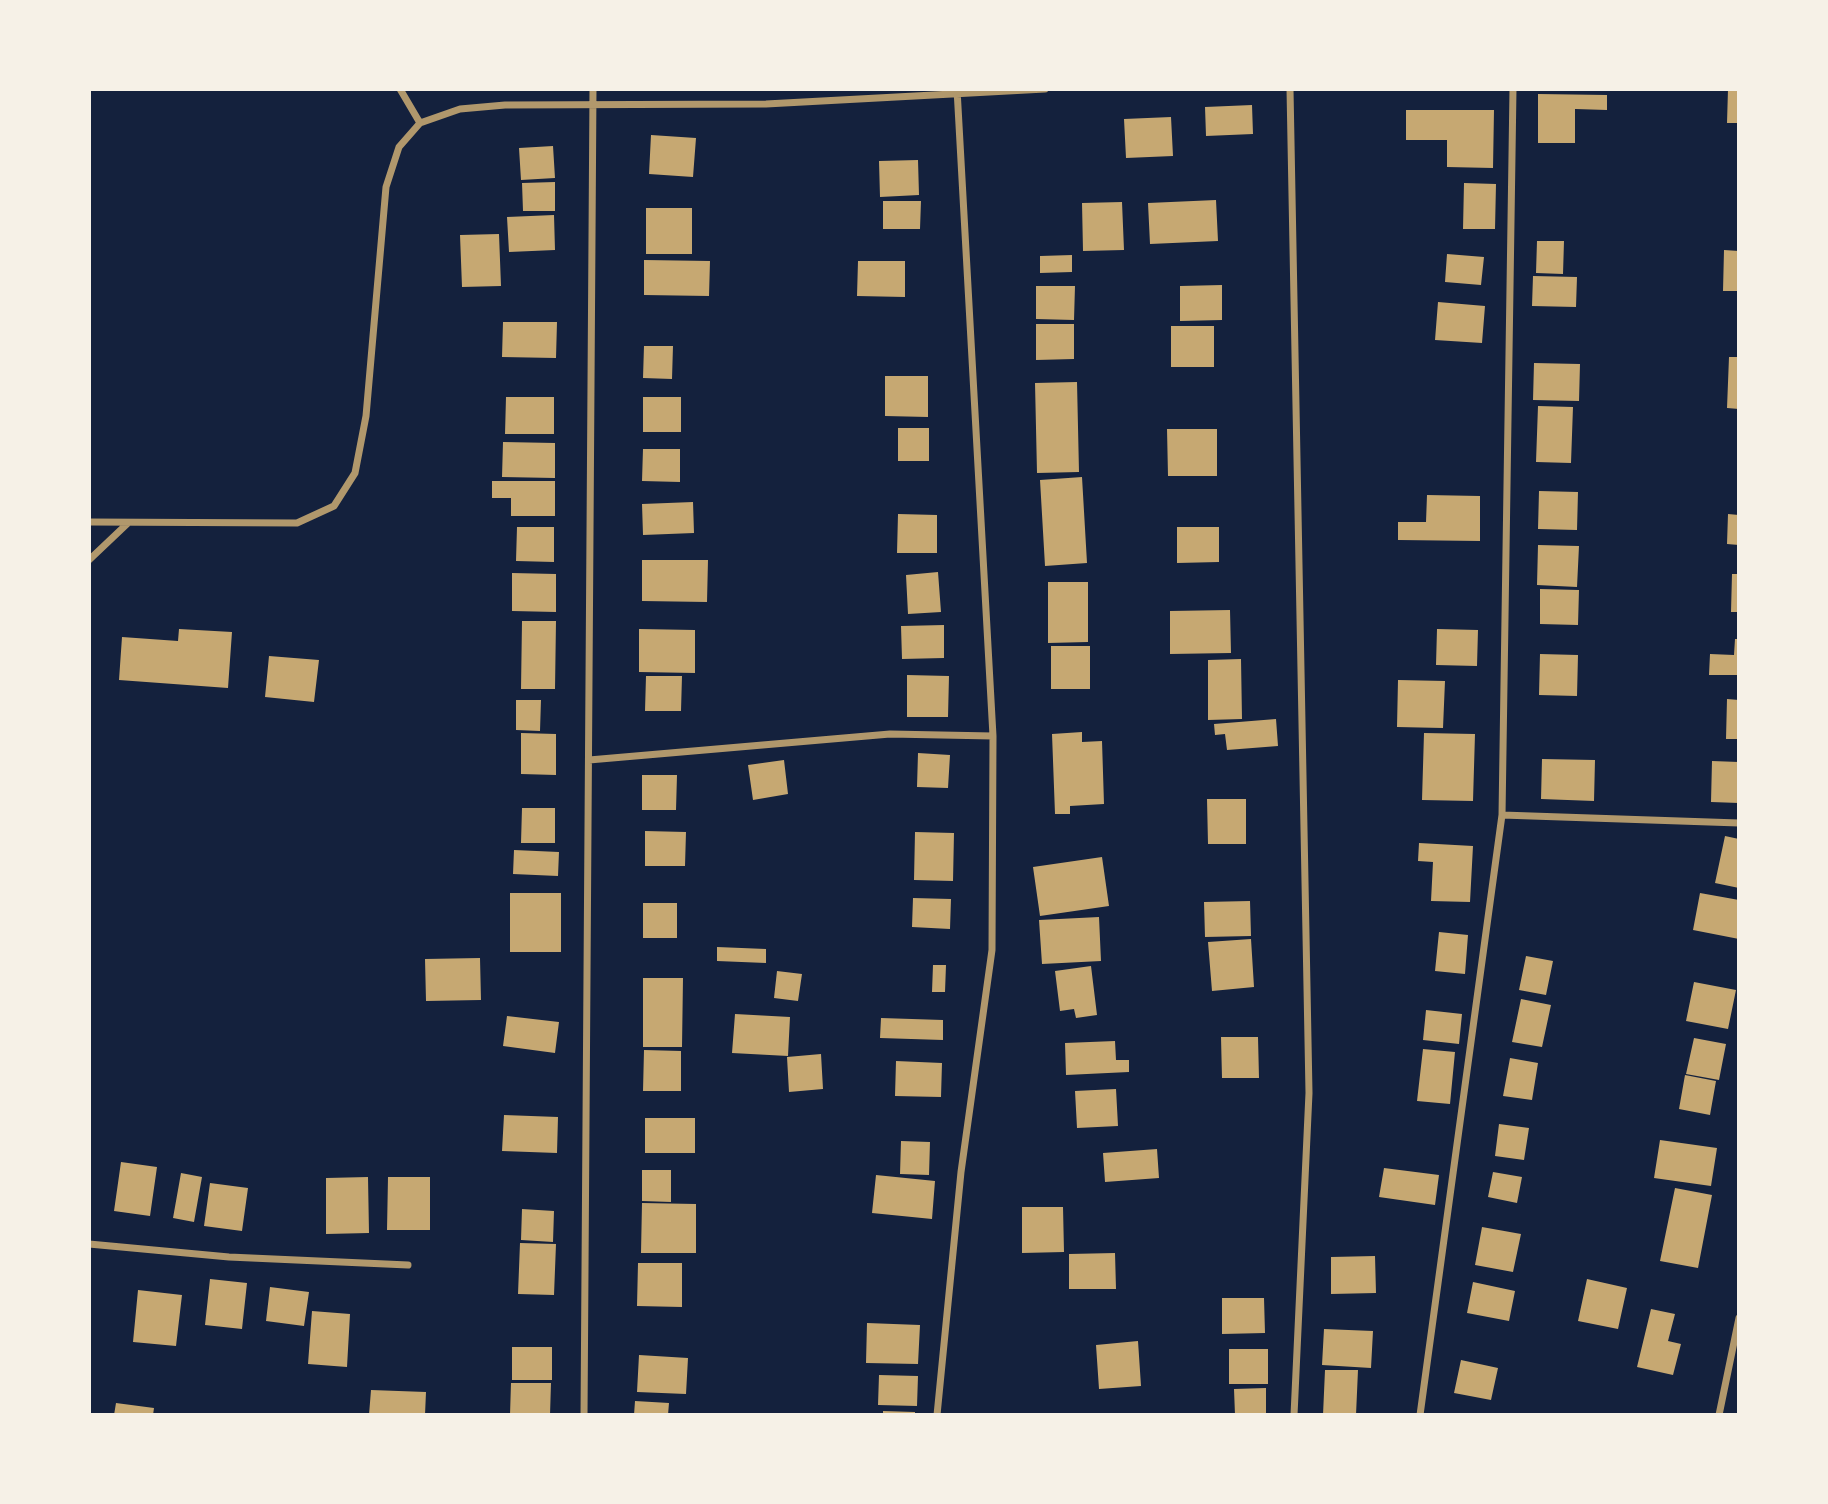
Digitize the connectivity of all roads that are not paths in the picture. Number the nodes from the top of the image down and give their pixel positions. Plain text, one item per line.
1 (401, 89) edge
2 (593, 89) edge
3 (1045, 89) edge
4 (1290, 89) edge
5 (1513, 89) edge
6 (957, 91) edge
7 (593, 103) junction
8 (420, 123) junction
9 (89, 522) edge
10 (128, 523) junction
11 (89, 560) edge
12 (993, 736) junction
13 (589, 760) junction
14 (1502, 815) junction
15 (1739, 823) edge
16 (89, 1244) edge
17 (408, 1265) dead end
18 (1739, 1318) edge
19 (584, 1415) edge
20 (937, 1415) edge
21 (1294, 1415) edge
22 (1420, 1415) edge
23 (1719, 1415) edge

1 - 8 street
2 - 7 street
3 - 6 street
4 - 21 street
5 - 14 street
6 - 7 street
6 - 12 street
7 - 8 street
7 - 13 street
8 - 10 street
9 - 10 street
10 - 11 street
12 - 13 street
12 - 20 street
13 - 19 street
14 - 15 street
14 - 22 street
16 - 17 street
18 - 23 street

